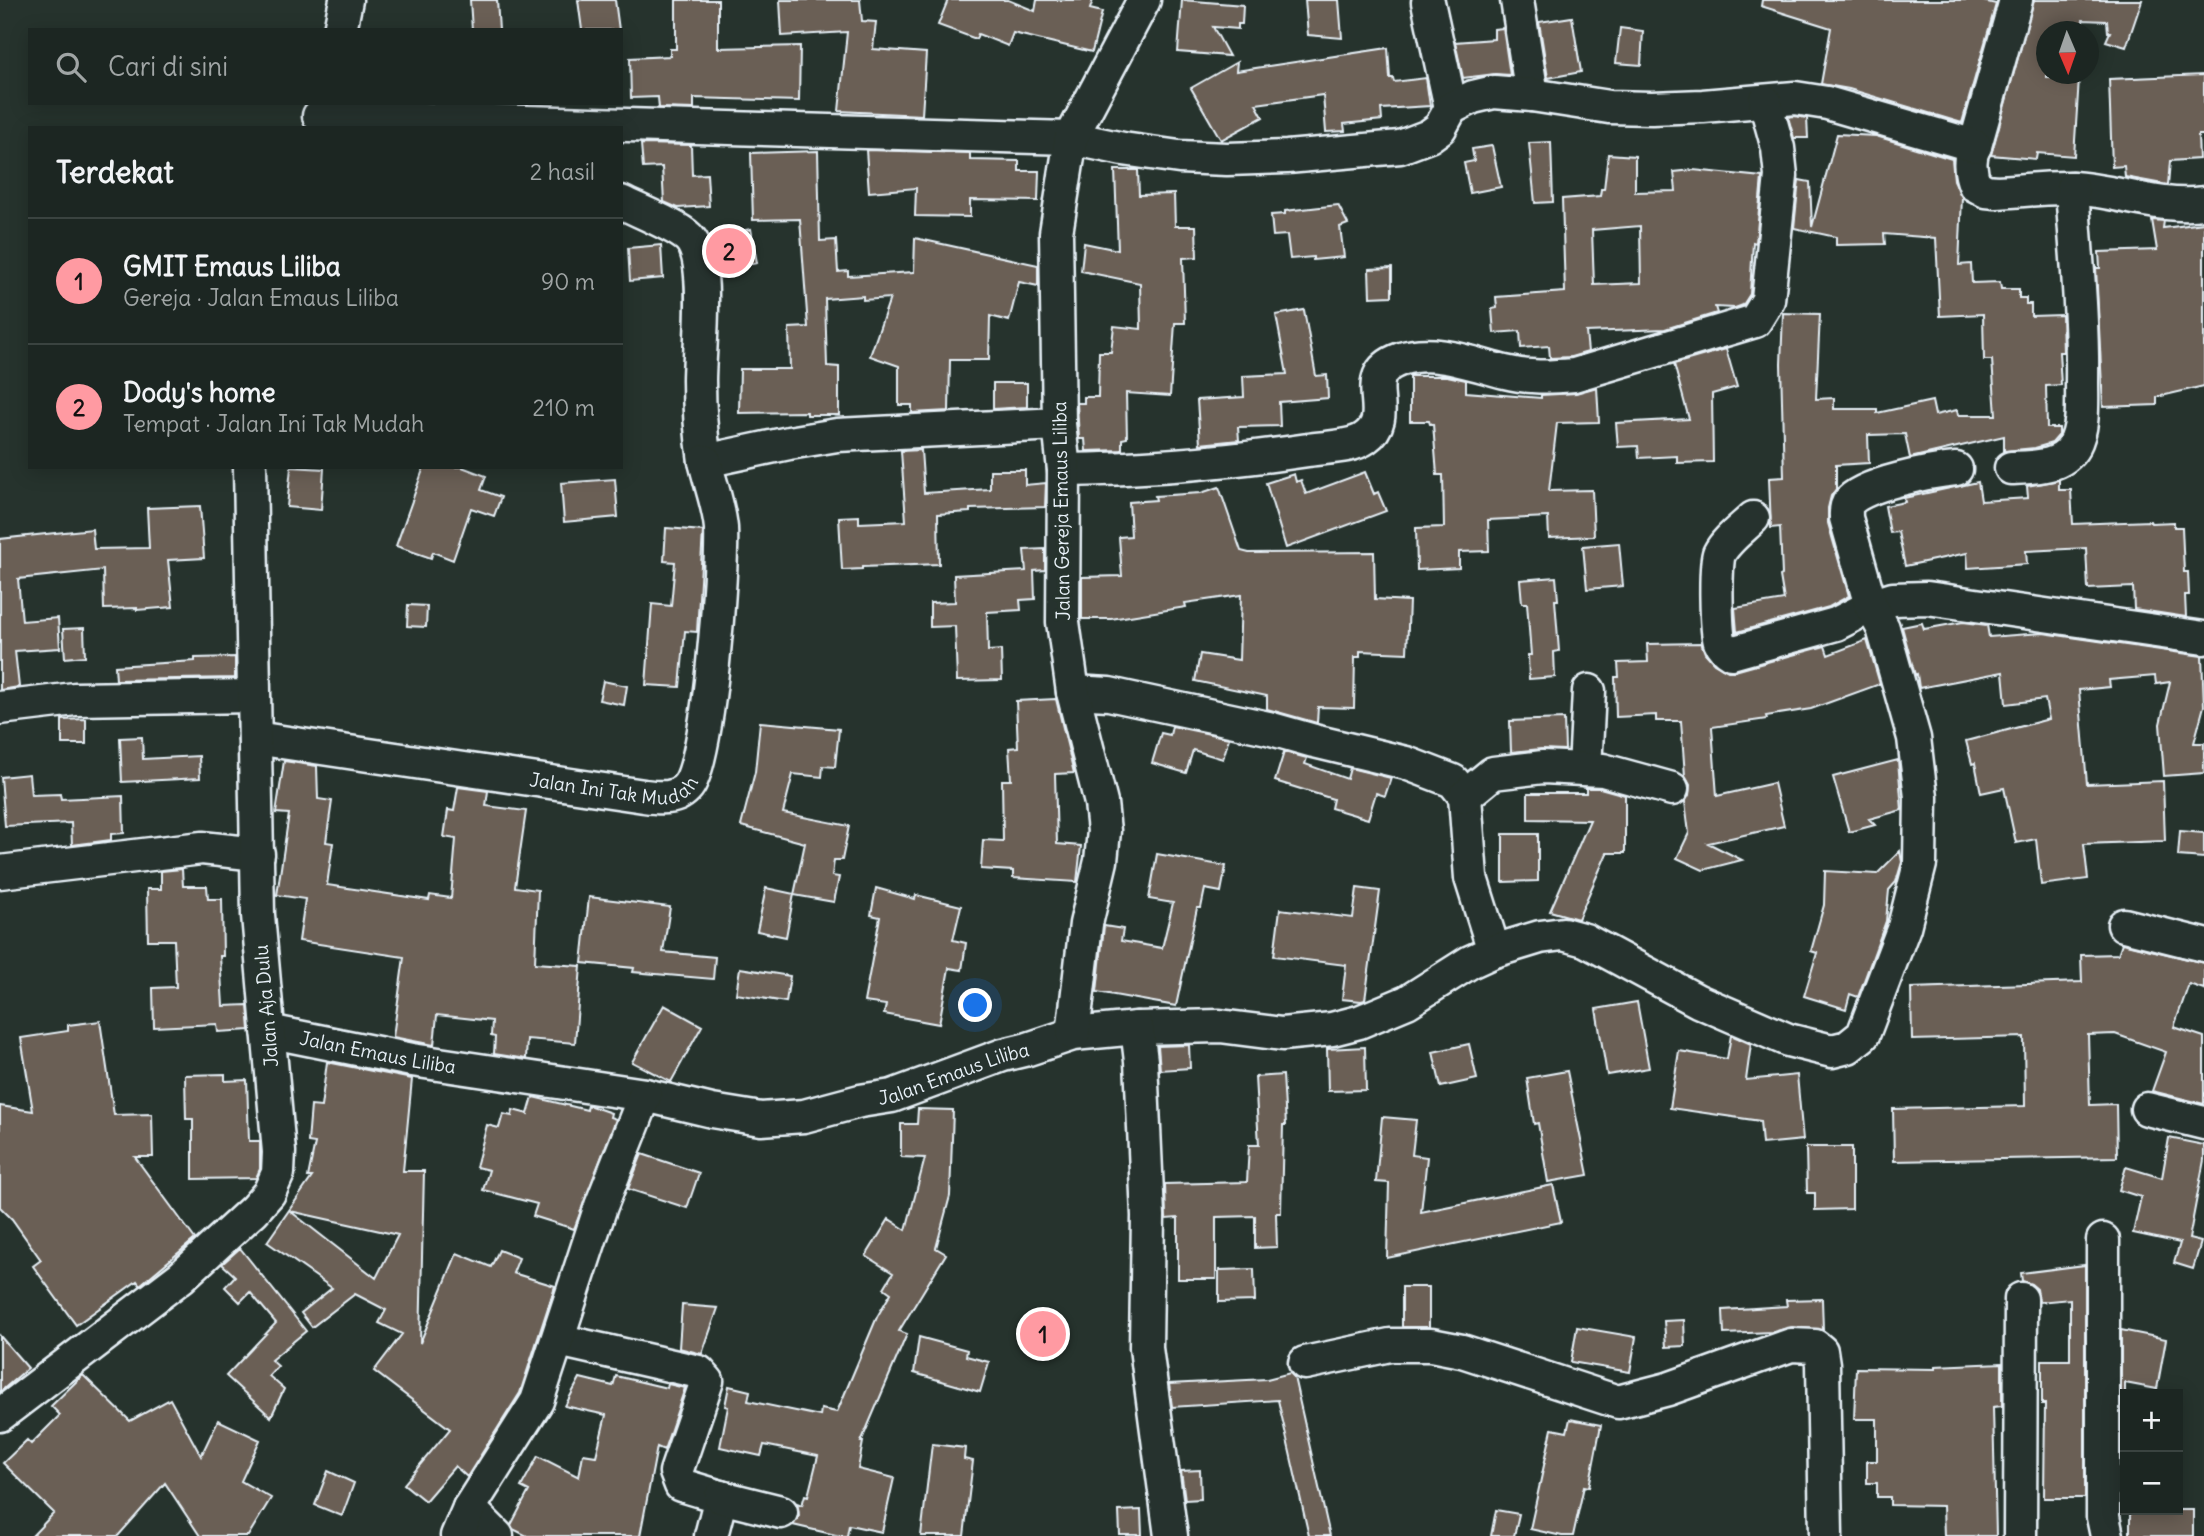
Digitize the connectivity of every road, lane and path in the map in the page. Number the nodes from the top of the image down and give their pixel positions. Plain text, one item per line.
1 (346, 0) edge
2 (1144, 0) edge
3 (1517, 0) edge
4 (2014, 1) edge
5 (1428, 2) edge
6 (340, 28) edge
7 (1532, 95) junction
8 (1765, 101) junction
9 (1451, 108) junction
10 (318, 116) edge
11 (532, 125) edge
12 (587, 126) edge
13 (623, 127) edge
14 (1070, 138) junction
15 (1975, 146) junction
16 (2072, 188) junction
17 (623, 203) edge
18 (2204, 203) edge
19 (1059, 424) junction
20 (705, 461) junction
21 (1956, 468) dead end
22 (2011, 468) dead end
23 (250, 469) edge
24 (1064, 470) junction
25 (1753, 518) dead end
26 (1871, 606) junction
27 (2204, 638) edge
28 (1588, 691) dead end
29 (1073, 692) junction
30 (253, 696) junction
31 (0, 708) edge
32 (255, 738) junction
33 (1585, 769) junction
34 (1672, 789) dead end
35 (1465, 796) junction
36 (258, 854) junction
37 (0, 872) edge
38 (2124, 925) dead end
39 (2204, 945) edge
40 (1494, 951) junction
41 (1137, 1028) junction
42 (268, 1031) junction
43 (1073, 1034) junction
44 (645, 1095) junction
45 (2147, 1109) dead end
46 (2204, 1123) edge
47 (2104, 1240) dead end
48 (2021, 1299) dead end
49 (558, 1340) junction
50 (1305, 1363) dead end
51 (0, 1415) edge
52 (721, 1497) junction
53 (781, 1513) dead end
54 (463, 1522) edge
55 (497, 1536) edge
56 (711, 1536) edge
57 (1171, 1536) edge
58 (1826, 1536) edge
59 (2020, 1536) edge
60 (2107, 1536) edge

1 - 6 street
2 - 14 street, Jalan Gereja Emaus Liliba
3 - 7 street
4 - 15 street
5 - 9 street
7 - 8 street
7 - 9 street
8 - 15 street
8 - 24 street
9 - 14 street
10 - 11 street
11 - 12 street
13 - 14 street
14 - 19 street, Jalan Gereja Emaus Liliba
15 - 16 street
16 - 18 street
16 - 22 street
17 - 20 street, Jalan Ini Tak Mudah
19 - 20 street
19 - 24 street, Jalan Gereja Emaus Liliba
20 - 32 street, Jalan Ini Tak Mudah
21 - 26 street, Jalan Emaus Liliba
23 - 30 street, Jalan Aja Dulu
24 - 29 street, Jalan Gereja Emaus Liliba
25 - 26 street
26 - 27 street
26 - 40 street, Jalan Emaus Liliba
28 - 33 street
29 - 35 street
29 - 43 street, Jalan Gereja Emaus Liliba
30 - 31 street
30 - 32 street, Jalan Aja Dulu
32 - 36 street, Jalan Aja Dulu
33 - 34 street
33 - 35 street
35 - 40 street
36 - 37 street
36 - 42 street, Jalan Aja Dulu
38 - 39 street
40 - 41 street, Jalan Emaus Liliba
41 - 43 street, Jalan Emaus Liliba
41 - 57 street
42 - 44 street, Jalan Emaus Liliba
42 - 51 street, Jalan Aja Dulu
43 - 44 street, Jalan Emaus Liliba
44 - 49 street
45 - 46 street
47 - 60 street
48 - 59 street
49 - 52 street
49 - 54 street
50 - 58 street
52 - 53 street
52 - 56 street
54 - 55 street

